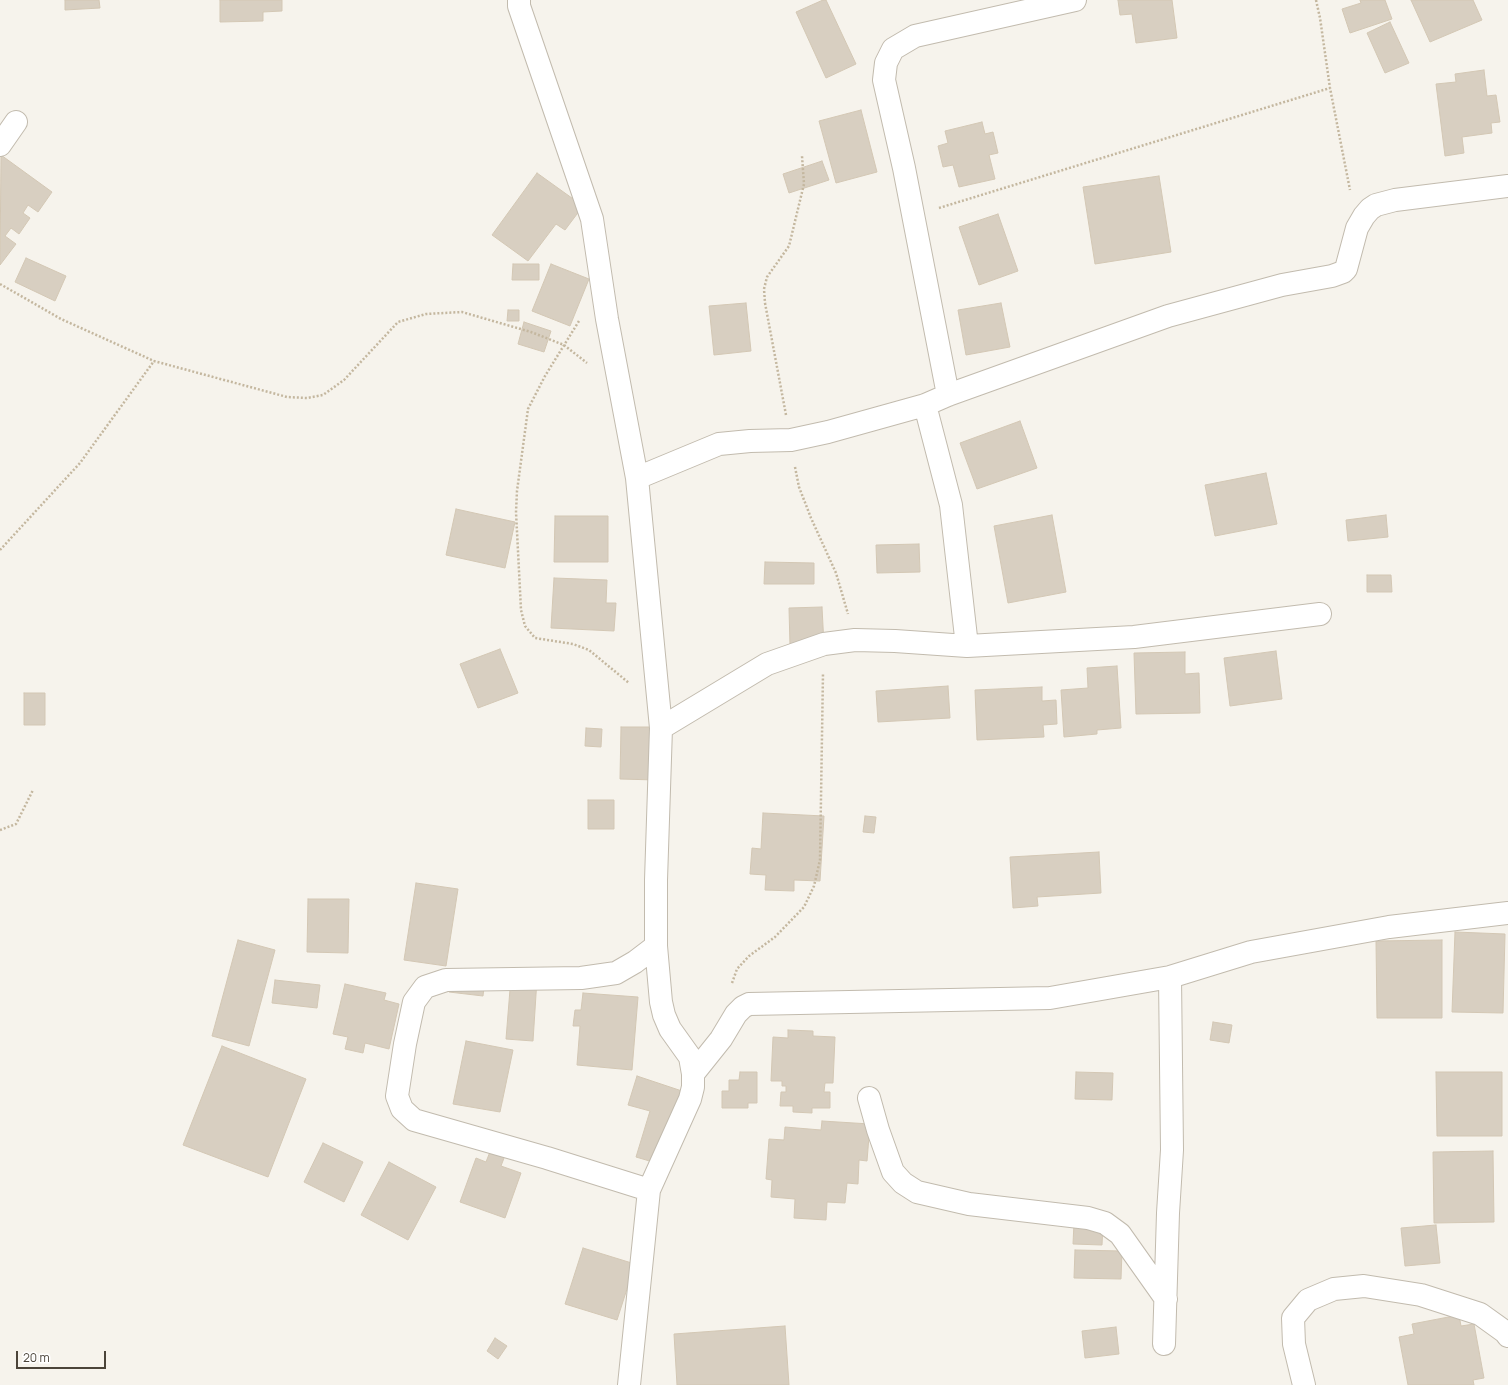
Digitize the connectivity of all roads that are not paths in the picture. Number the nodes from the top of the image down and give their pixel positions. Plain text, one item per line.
1 (519, 0) edge
2 (1075, 0) edge
3 (16, 122) dead end
4 (0, 145) edge
5 (1508, 186) edge
6 (948, 395) junction
7 (925, 405) junction
8 (637, 478) junction
9 (1320, 614) dead end
10 (967, 646) junction
11 (660, 718) junction
12 (1508, 913) edge
13 (656, 946) junction
14 (1170, 977) junction
15 (693, 1074) junction
16 (868, 1098) dead end
17 (649, 1190) junction
18 (1166, 1299) junction
19 (1508, 1336) edge
20 (1164, 1344) dead end
21 (628, 1385) edge
22 (1304, 1385) edge

1 - 8 street
2 - 6 street
3 - 4 street
5 - 6 street
6 - 7 street
7 - 8 street
7 - 10 street
8 - 11 street
9 - 10 street
10 - 11 street
11 - 13 street
12 - 14 street
13 - 15 street
13 - 17 street
14 - 15 street
14 - 18 street
15 - 17 street
16 - 18 street
17 - 21 street
18 - 20 street
19 - 22 street

